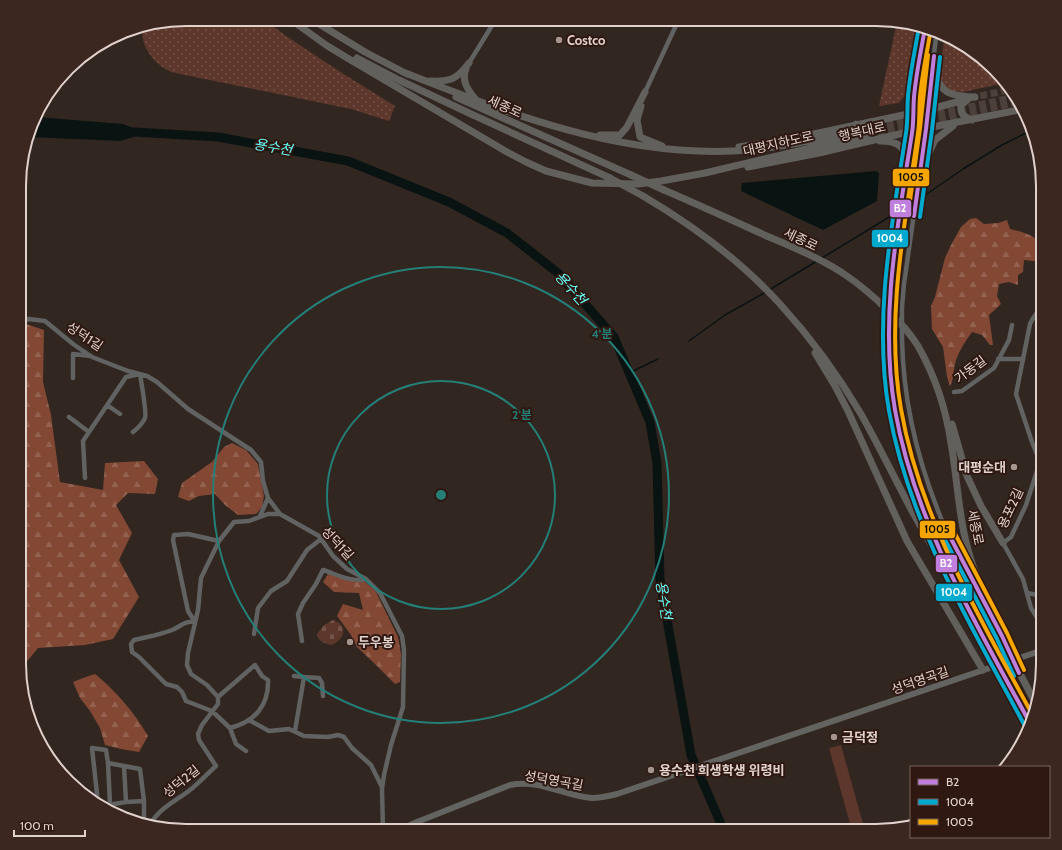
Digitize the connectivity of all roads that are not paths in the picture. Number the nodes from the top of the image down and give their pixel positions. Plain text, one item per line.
1 (300, 26) edge
2 (302, 26) edge
3 (322, 26) edge
4 (492, 26) edge
5 (676, 26) edge
6 (924, 33) edge
7 (936, 38) edge
8 (469, 63) junction
9 (932, 68) junction
10 (403, 72) junction
11 (424, 80) junction
12 (645, 92) junction
13 (971, 98) junction
14 (476, 100) junction
15 (927, 110) junction
16 (1018, 111) edge
17 (913, 112) junction
18 (972, 120) junction
19 (960, 122) junction
20 (854, 124) junction
21 (926, 129) junction
22 (912, 131) junction
23 (578, 133) junction
24 (858, 138) junction
25 (868, 141) junction
26 (675, 150) junction
27 (705, 151) junction
28 (906, 166) junction
29 (921, 169) junction
30 (1036, 313) edge
31 (792, 318) junction
32 (26, 320) edge
33 (1012, 325) dead end
34 (92, 356) junction
35 (998, 359) junction
36 (1023, 359) junction
37 (140, 374) junction
38 (73, 378) dead end
39 (937, 387) junction
40 (954, 392) dead end
41 (107, 405) junction
42 (120, 414) dead end
43 (69, 417) dead end
44 (89, 432) junction
45 (133, 432) dead end
46 (1036, 450) edge
47 (85, 478) dead end
48 (1036, 478) edge
49 (268, 498) junction
50 (280, 514) junction
51 (260, 516) junction
52 (321, 539) junction
53 (219, 541) junction
54 (1003, 543) junction
55 (366, 579) junction
56 (1027, 593) junction
57 (1036, 595) edge
58 (1036, 616) edge
59 (196, 622) junction
60 (977, 626) junction
61 (254, 634) dead end
62 (1002, 637) junction
63 (302, 641) dead end
64 (1036, 652) edge
65 (983, 670) junction
66 (294, 676) dead end
67 (304, 677) junction
68 (323, 696) dead end
69 (218, 697) junction
70 (1033, 698) edge
71 (212, 711) junction
72 (1027, 718) edge
73 (249, 720) junction
74 (230, 728) junction
75 (295, 731) junction
76 (246, 751) dead end
77 (108, 763) junction
78 (124, 766) junction
79 (382, 789) junction
80 (97, 797) edge
81 (144, 801) junction
82 (126, 802) junction
83 (110, 804) joint
84 (144, 819) edge
85 (152, 821) edge
86 (417, 822) joint
87 (383, 824) edge
88 (413, 824) edge

1 - 24 highway, 대평지하도로
2 - 31 highway, 세종로, bridge
3 - 10 highway, 세종로
4 - 8 street
5 - 12 street
6 - 17 street
7 - 9 street
8 - 11 highway
8 - 14 highway
9 - 13 highway
9 - 15 street
10 - 11 highway
10 - 39 highway, 세종로, bridge
11 - 14 highway
12 - 23 highway
12 - 26 highway
13 - 15 highway, 행복대로
13 - 18 highway
14 - 23 highway
15 - 17 highway, 행복대로
15 - 21 street
16 - 18 highway, 행복대로
17 - 20 highway, 행복대로
17 - 22 street
18 - 19 highway, 행복대로
19 - 21 highway, 행복대로
19 - 29 highway
20 - 24 highway
20 - 27 highway, 행복대로
21 - 22 highway, 행복대로
21 - 29 street
22 - 25 highway, 행복대로
22 - 28 street
23 - 26 highway
24 - 25 highway, 행복대로
24 - 27 highway, 대평지하도로
25 - 28 highway
26 - 27 highway
28 - 60 street, bridge
29 - 62 street, bridge
30 - 36 street
31 - 60 highway, 세종로
31 - 65 highway
32 - 34 street, 성덕1길
33 - 35 street, 가동길
34 - 37 street, 성덕1길
34 - 38 street
35 - 36 street, 가동길
35 - 40 street, 가동길
36 - 46 street
37 - 41 street
37 - 45 street
37 - 49 street, 성덕1길
39 - 54 highway
39 - 62 highway, 세종로
41 - 42 street
41 - 44 street
43 - 44 street
44 - 47 street
48 - 54 street, 용포2길
49 - 50 street, 성덕1길
49 - 51 street
50 - 51 street
50 - 52 street, 성덕1길
51 - 53 street
52 - 55 street, 성덕1길
52 - 61 street
53 - 59 street
53 - 59 street
54 - 56 street, 용포2길
55 - 63 street
55 - 79 street, 성덕1길
56 - 57 street
56 - 58 street, 용포2길
59 - 69 street
59 - 71 street
60 - 72 highway, 세종로, bridge
62 - 70 highway, 세종로, bridge
64 - 65 main road, 성덕영곡길
65 - 86 main road, 성덕영곡길
66 - 67 street
67 - 68 street
67 - 75 street
69 - 71 street, 성덕2길
69 - 73 street
71 - 74 street
71 - 85 street, 성덕2길
73 - 74 street
73 - 75 street, 성덕1길
74 - 76 street
75 - 79 street, 성덕1길
77 - 78 street
77 - 80 street
77 - 83 street
78 - 81 street
78 - 82 street
79 - 87 street, 성덕1길
81 - 82 street
81 - 84 street
82 - 83 street
86 - 88 main road, 성덕영곡길

